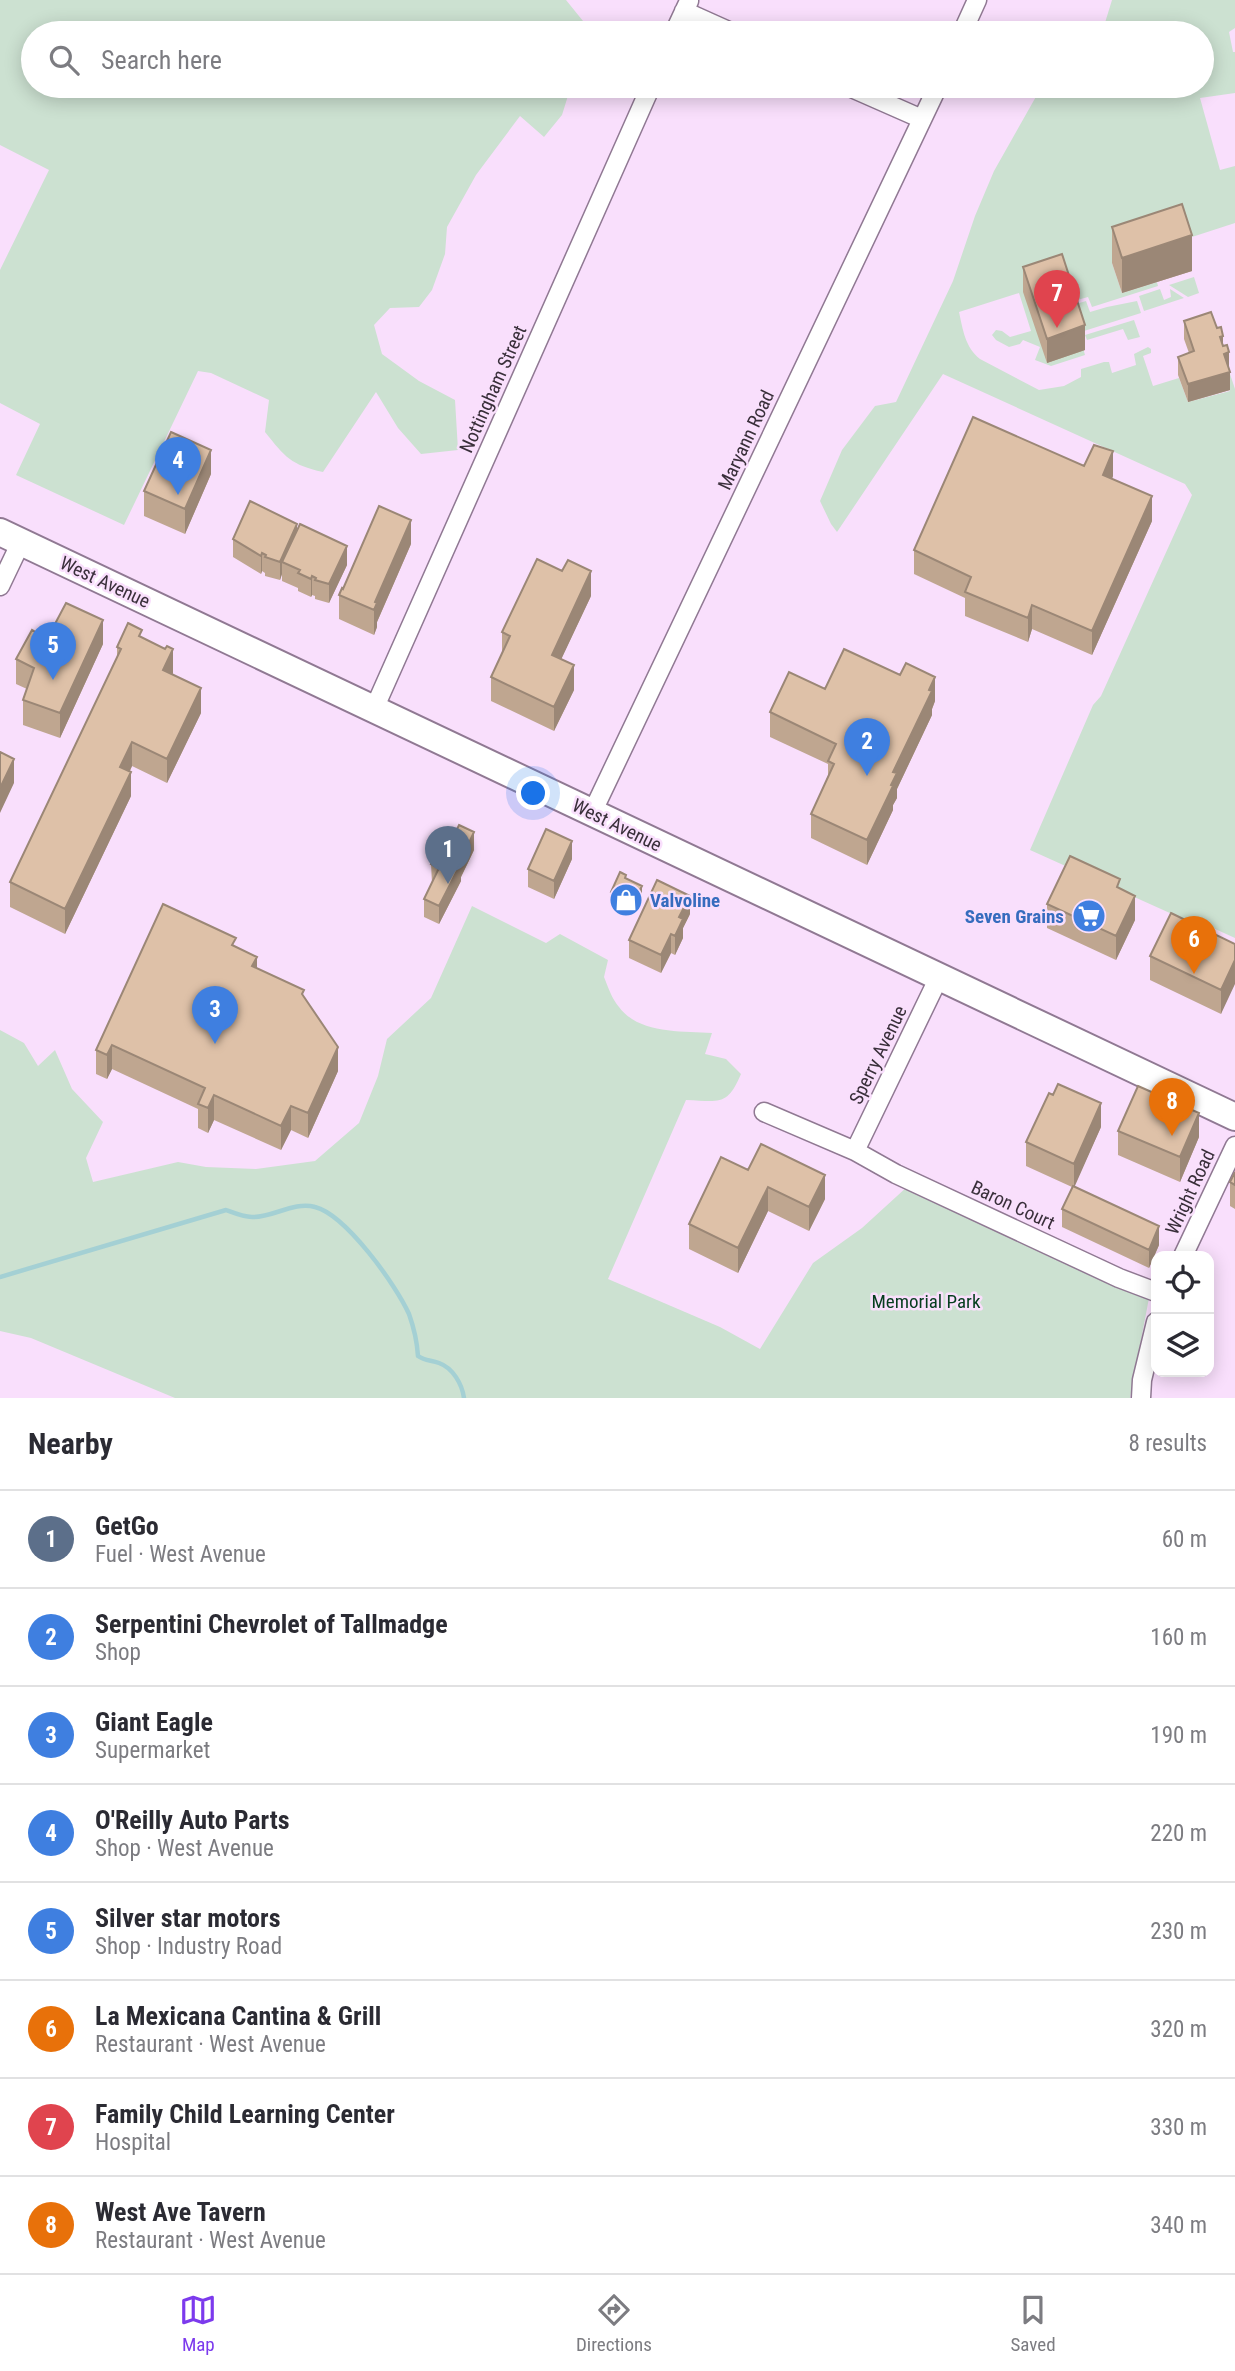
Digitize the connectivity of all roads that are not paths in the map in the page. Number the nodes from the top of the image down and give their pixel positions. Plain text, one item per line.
1 (977, 0) edge
2 (687, 6) edge
3 (713, 21) edge
4 (967, 21) edge
5 (646, 98) edge
6 (873, 98) edge
7 (932, 98) edge
8 (922, 120) junction
9 (10, 537) edge
10 (0, 586) edge
11 (374, 709) junction
12 (592, 813) junction
13 (939, 977) junction
14 (764, 1112) dead end
15 (1235, 1118) edge
16 (1235, 1146) edge
17 (855, 1151) junction
18 (1185, 1251) edge
19 (1151, 1290) edge
20 (1151, 1343) edge
21 (1142, 1398) edge

1 - 4 street
2 - 3 street
5 - 11 street, Nottingham Street
6 - 8 street
7 - 8 street, Maryann Road
8 - 12 street, Maryann Road
9 - 10 street
9 - 11 main road, West Avenue
11 - 12 main road, West Avenue
12 - 13 main road, West Avenue
13 - 15 main road, West Avenue
13 - 17 street, Sperry Avenue
14 - 17 street, Baron Court
16 - 18 street, Wright Road
17 - 19 street, Baron Court
20 - 21 street

